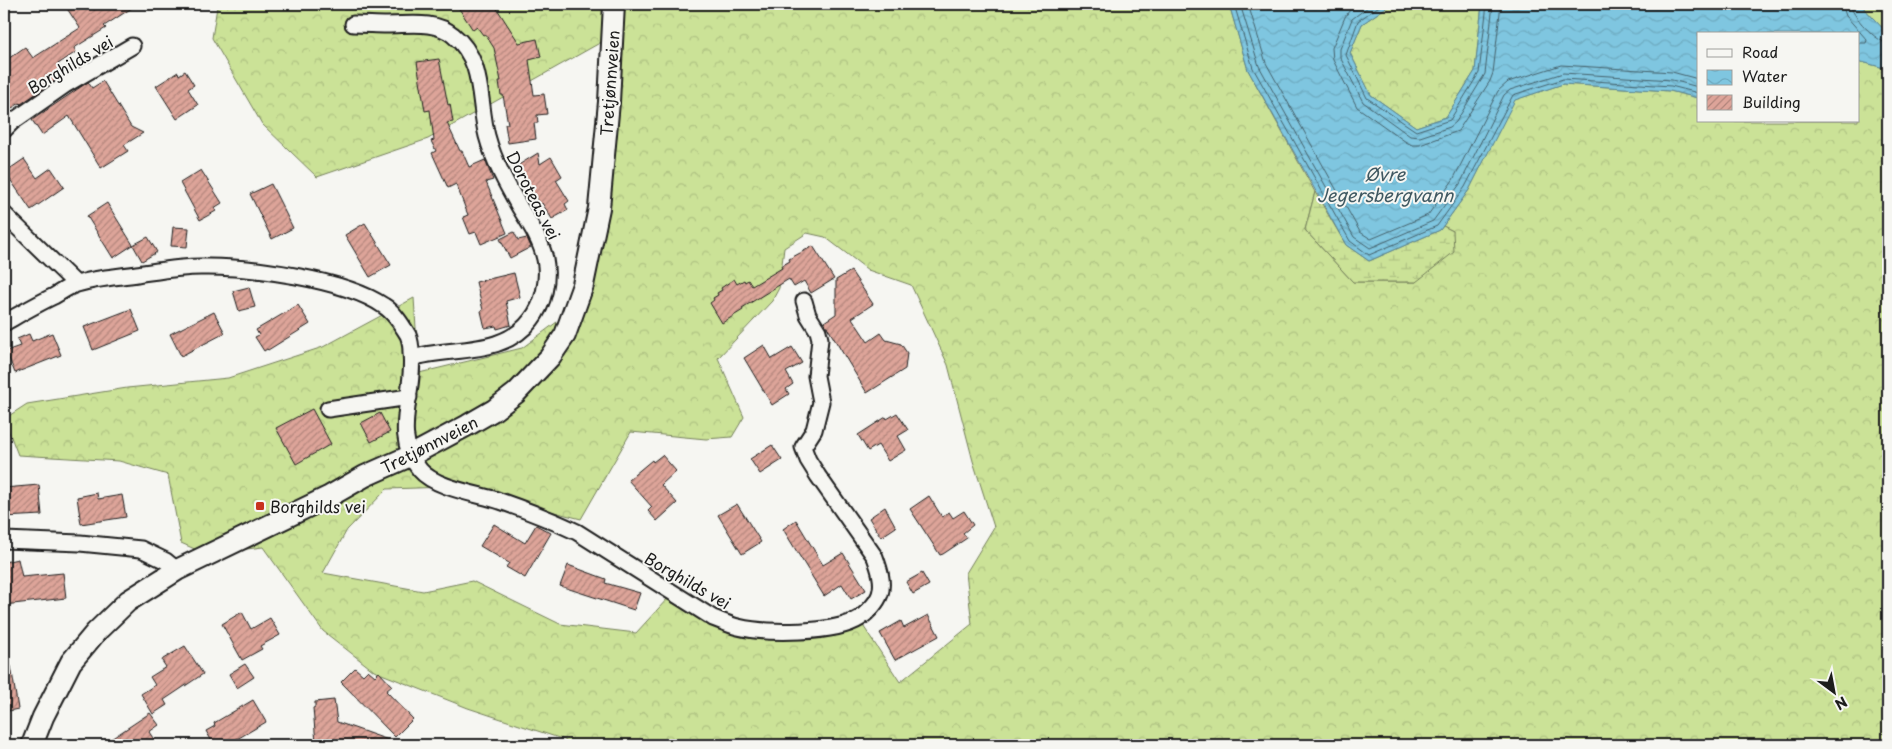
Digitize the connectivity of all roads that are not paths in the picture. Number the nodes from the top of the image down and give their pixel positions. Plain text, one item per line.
1 (614, 4) edge
2 (353, 24) dead end
3 (132, 46) dead end
4 (4, 130) edge
5 (4, 214) edge
6 (76, 284) junction
7 (804, 301) dead end
8 (4, 323) edge
9 (412, 358) junction
10 (409, 397) junction
11 (328, 409) dead end
12 (410, 456) junction
13 (4, 540) edge
14 (176, 570) junction
15 (32, 745) edge

1 - 12 street, Tretjønnveien
2 - 9 street, Doroteas vei
3 - 4 street, Borghilds vei
5 - 6 street
6 - 8 street, Borghilds vei
6 - 9 street, Borghilds vei
7 - 12 street, Borghilds vei
9 - 10 street, Borghilds vei
10 - 11 street
10 - 12 street, Borghilds vei
12 - 14 street, Tretjønnveien
13 - 14 street
14 - 15 street, Tretjønnveien

